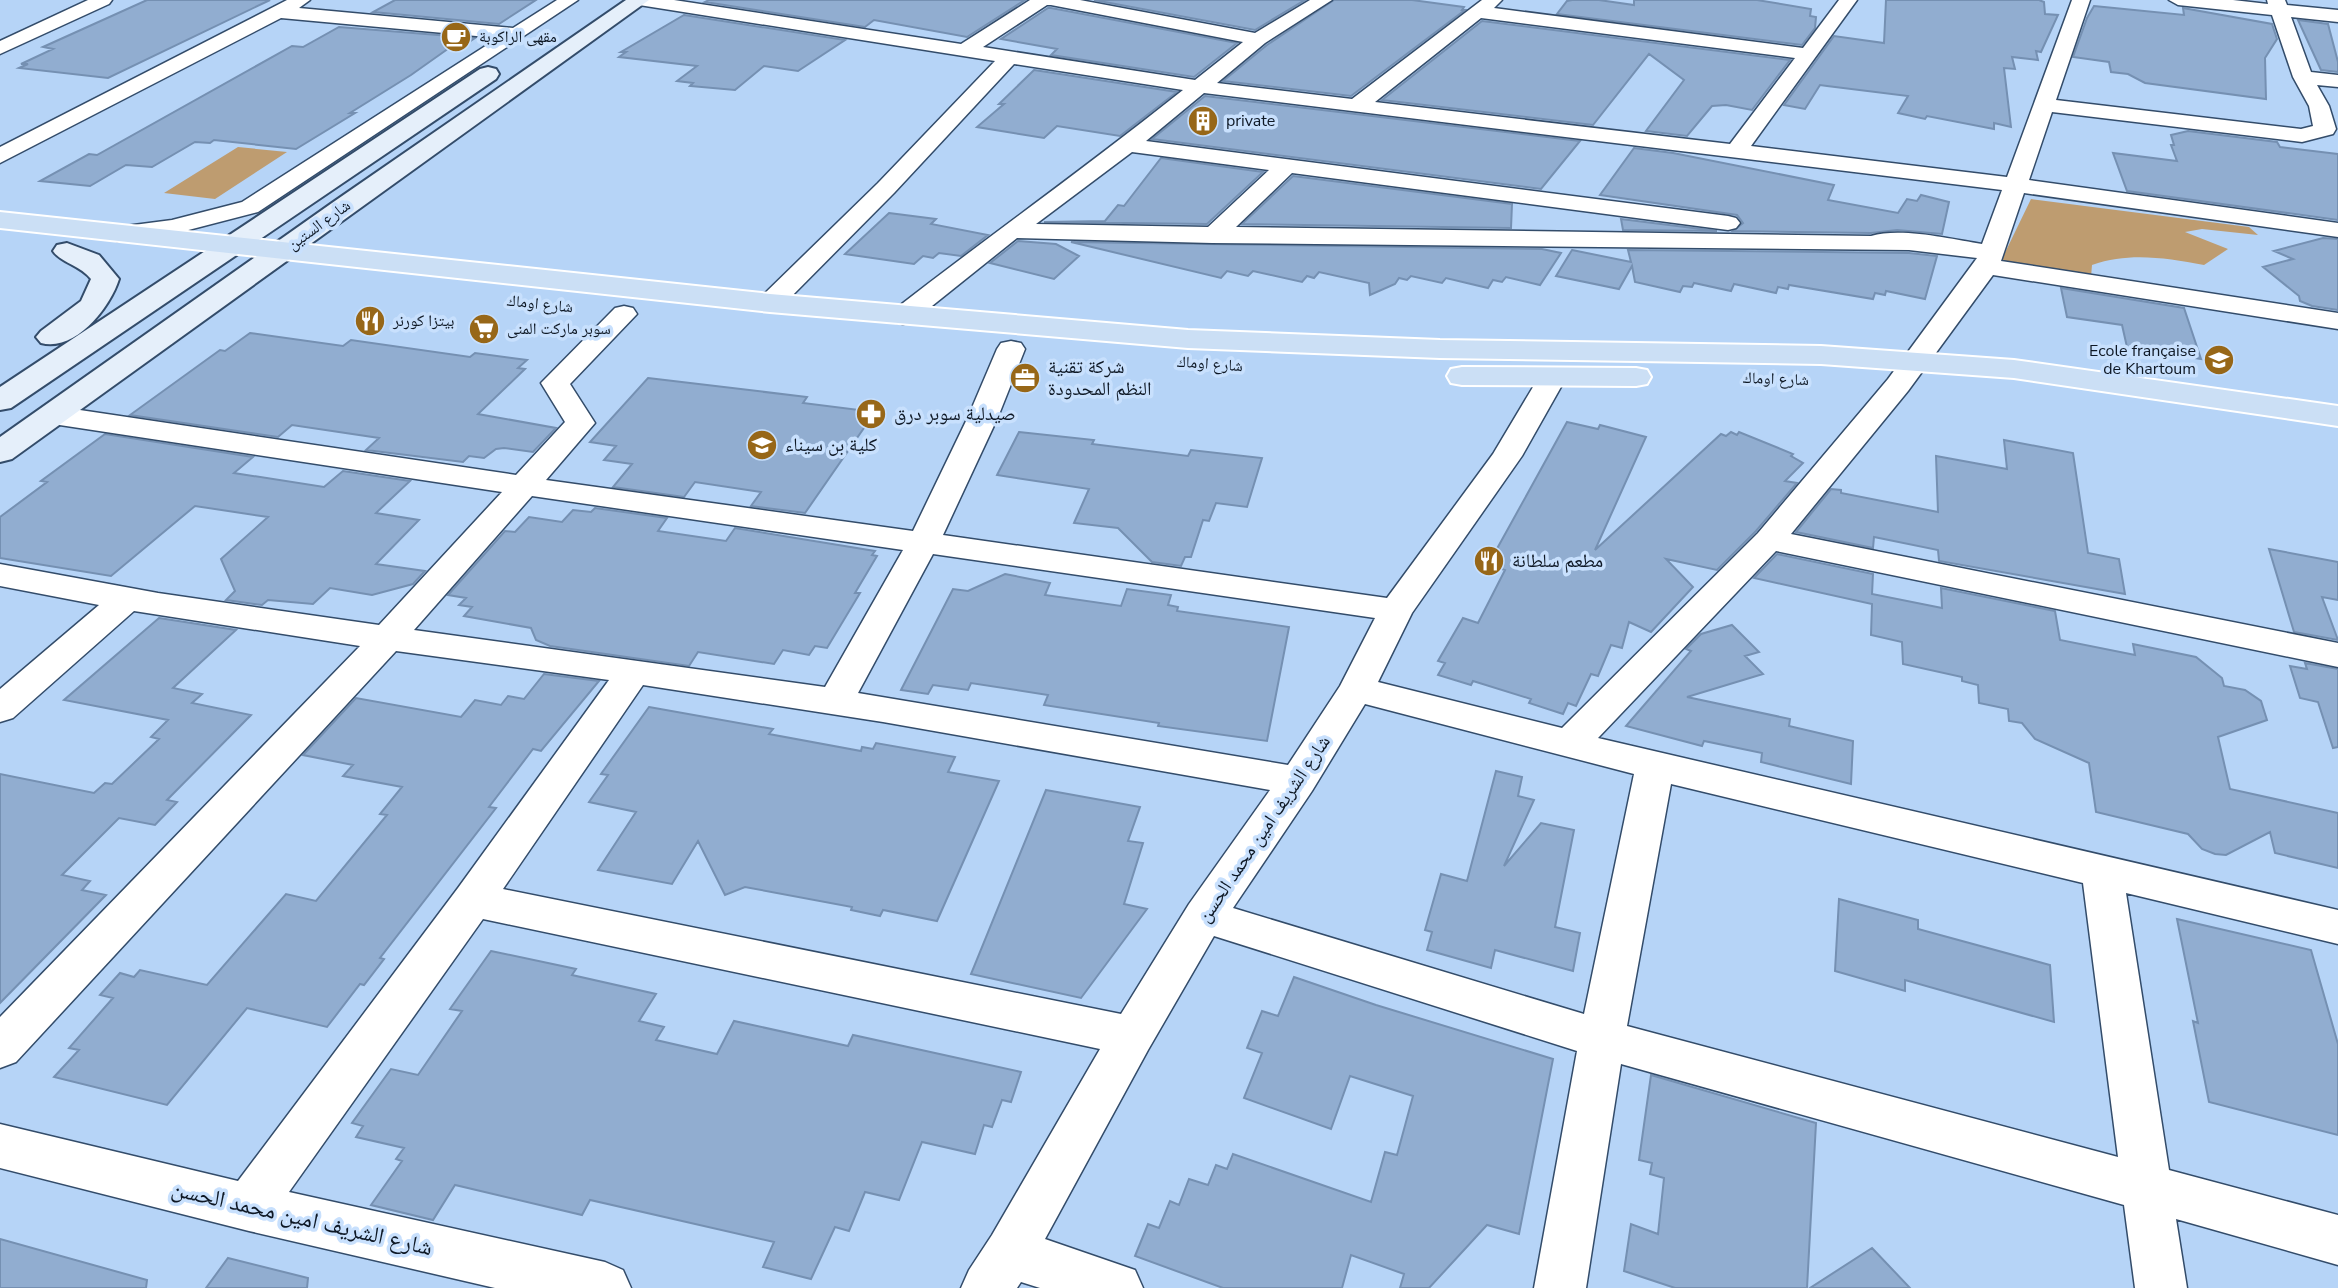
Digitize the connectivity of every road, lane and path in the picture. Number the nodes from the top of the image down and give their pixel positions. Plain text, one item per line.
1 (103, 0) edge
2 (300, 0) edge
3 (569, 0) edge
4 (597, 0) edge
5 (639, 0) edge
6 (757, 0) edge
7 (1042, 0) edge
8 (1051, 0) edge
9 (1323, 0) edge
10 (1848, 0) edge
11 (2081, 0) edge
12 (2178, 0) edge
13 (2277, 5) edge
14 (1485, 6) edge
15 (279, 12) junction
16 (728, 13) junction
17 (2338, 16) edge
18 (0, 34) edge
19 (517, 34) junction
20 (23, 37) junction
21 (1258, 39) junction
22 (0, 48) edge
23 (964, 51) junction
24 (1807, 54) junction
25 (1009, 58) junction
26 (2303, 77) junction
27 (2338, 81) edge
28 (1201, 87) junction
29 (2043, 105) junction
30 (1356, 106) junction
31 (438, 107) junction
32 (482, 110) junction
33 (2302, 136) junction
34 (2338, 139) edge
35 (1128, 145) junction
36 (1736, 151) junction
37 (0, 156) edge
38 (1288, 165) junction
39 (331, 181) junction
40 (2018, 185) junction
41 (250, 207) junction
42 (0, 220) edge
43 (2338, 230) edge
44 (1011, 231) junction
45 (118, 233) junction
46 (1212, 236) junction
47 (0, 242) edge
48 (1902, 244) junction
49 (236, 245) junction
50 (285, 250) junction
51 (67, 251) junction
52 (363, 258) junction
53 (1989, 260) junction
54 (207, 263) junction
55 (256, 271) junction
56 (335, 281) junction
57 (770, 303) junction
58 (91, 311) junction
59 (624, 314) junction
60 (903, 316) junction
61 (2338, 321) edge
62 (1011, 349) junction
63 (66, 358) junction
64 (0, 372) edge
65 (1907, 373) junction
66 (1552, 378) junction
67 (0, 401) edge
68 (52, 415) junction
69 (2338, 416) edge
70 (2338, 437) edge
71 (0, 452) edge
72 (526, 486) junction
73 (1769, 540) junction
74 (923, 543) junction
75 (0, 575) edge
76 (125, 601) junction
77 (1396, 610) junction
78 (386, 640) junction
79 (2338, 655) edge
80 (634, 671) junction
81 (1356, 689) junction
82 (835, 702) junction
83 (0, 709) edge
84 (1569, 744) junction
85 (1655, 766) junction
86 (1298, 781) junction
87 (2102, 871) junction
88 (473, 900) junction
89 (1204, 916) junction
90 (2338, 927) edge
91 (1132, 1036) junction
92 (1602, 1039) junction
93 (0, 1048) edge
94 (0, 1146) edge
95 (2145, 1186) junction
96 (249, 1207) junction
97 (2338, 1240) edge
98 (998, 1271) edge
99 (605, 1288) edge
100 (1116, 1288) edge
101 (1560, 1288) edge
102 (2161, 1288) edge

1 - 20 street
2 - 15 street
3 - 19 street
4 - 31 main road, شارع الستين
5 - 16 street
5 - 32 main road, شارع الستين
6 - 16 street
7 - 23 street
8 - 21 street
9 - 21 street
10 - 24 street
11 - 29 street
12 - 13 street
13 - 17 street
13 - 26 street
14 - 24 street
14 - 30 street
15 - 19 street
15 - 37 street
16 - 23 street
18 - 20 street
19 - 41 street
20 - 22 street
21 - 28 street
23 - 25 street
24 - 36 street
25 - 28 street
25 - 57 street
26 - 27 street
26 - 33 street
28 - 30 street
28 - 35 street
29 - 33 street
29 - 40 street
30 - 36 street
31 - 32 main road
31 - 39 main road, شارع الستين
32 - 50 main road, شارع الستين
33 - 34 street
35 - 38 street
35 - 44 street
36 - 40 street
38 - 46 street
38 - 48 street
39 - 41 main road
39 - 49 main road, شارع الستين
40 - 43 street
40 - 53 street
41 - 45 street
42 - 45 main road
44 - 46 street
44 - 60 street
45 - 49 main road
46 - 48 street
47 - 51 main road, شارع اوماك
48 - 53 street
49 - 50 main road
49 - 54 main road, شارع الستين
50 - 52 main road
50 - 55 main road, شارع الستين
51 - 54 main road, شارع اوماك
51 - 58 main road
52 - 56 main road
52 - 57 main road, شارع اوماك
53 - 61 street
53 - 65 street
54 - 55 main road, شارع اوماك
54 - 63 main road, شارع الستين
55 - 56 main road, شارع اوماك
55 - 68 main road, شارع الستين
56 - 59 main road, شارع اوماك
57 - 60 main road, شارع اوماك
58 - 63 main road
58 - 64 main road
59 - 62 main road, شارع اوماك
59 - 72 street
60 - 65 main road, شارع اوماك
62 - 66 main road, شارع اوماك
62 - 74 street
63 - 67 main road, شارع الستين
65 - 66 main road, شارع اوماك
65 - 69 main road, شارع اوماك
65 - 70 main road, شارع اوماك
65 - 73 street
66 - 77 street, شارع الشريف امين محمد الحسن
68 - 71 main road, شارع الستين
68 - 72 street
72 - 74 street
72 - 78 street
73 - 79 street
73 - 84 street
74 - 77 street
74 - 82 street
75 - 76 street
76 - 78 street
76 - 83 street
77 - 81 street, شارع الشريف امين محمد الحسن
78 - 80 street
78 - 93 street
80 - 82 street
80 - 88 street
81 - 84 street
81 - 86 street, شارع الشريف امين محمد الحسن
82 - 86 street
84 - 85 street
85 - 87 street
85 - 92 street
86 - 89 street, شارع الشريف امين محمد الحسن
87 - 90 street
87 - 95 street
88 - 91 street
88 - 96 street
89 - 91 street, شارع الشريف امين محمد الحسن
89 - 92 street
91 - 98 street, شارع الشريف امين محمد الحسن
92 - 95 street
92 - 101 street
94 - 96 street, شارع الشريف امين محمد الحسن
95 - 97 street
95 - 102 street
96 - 99 street, شارع الشريف امين محمد الحسن
98 - 100 street

